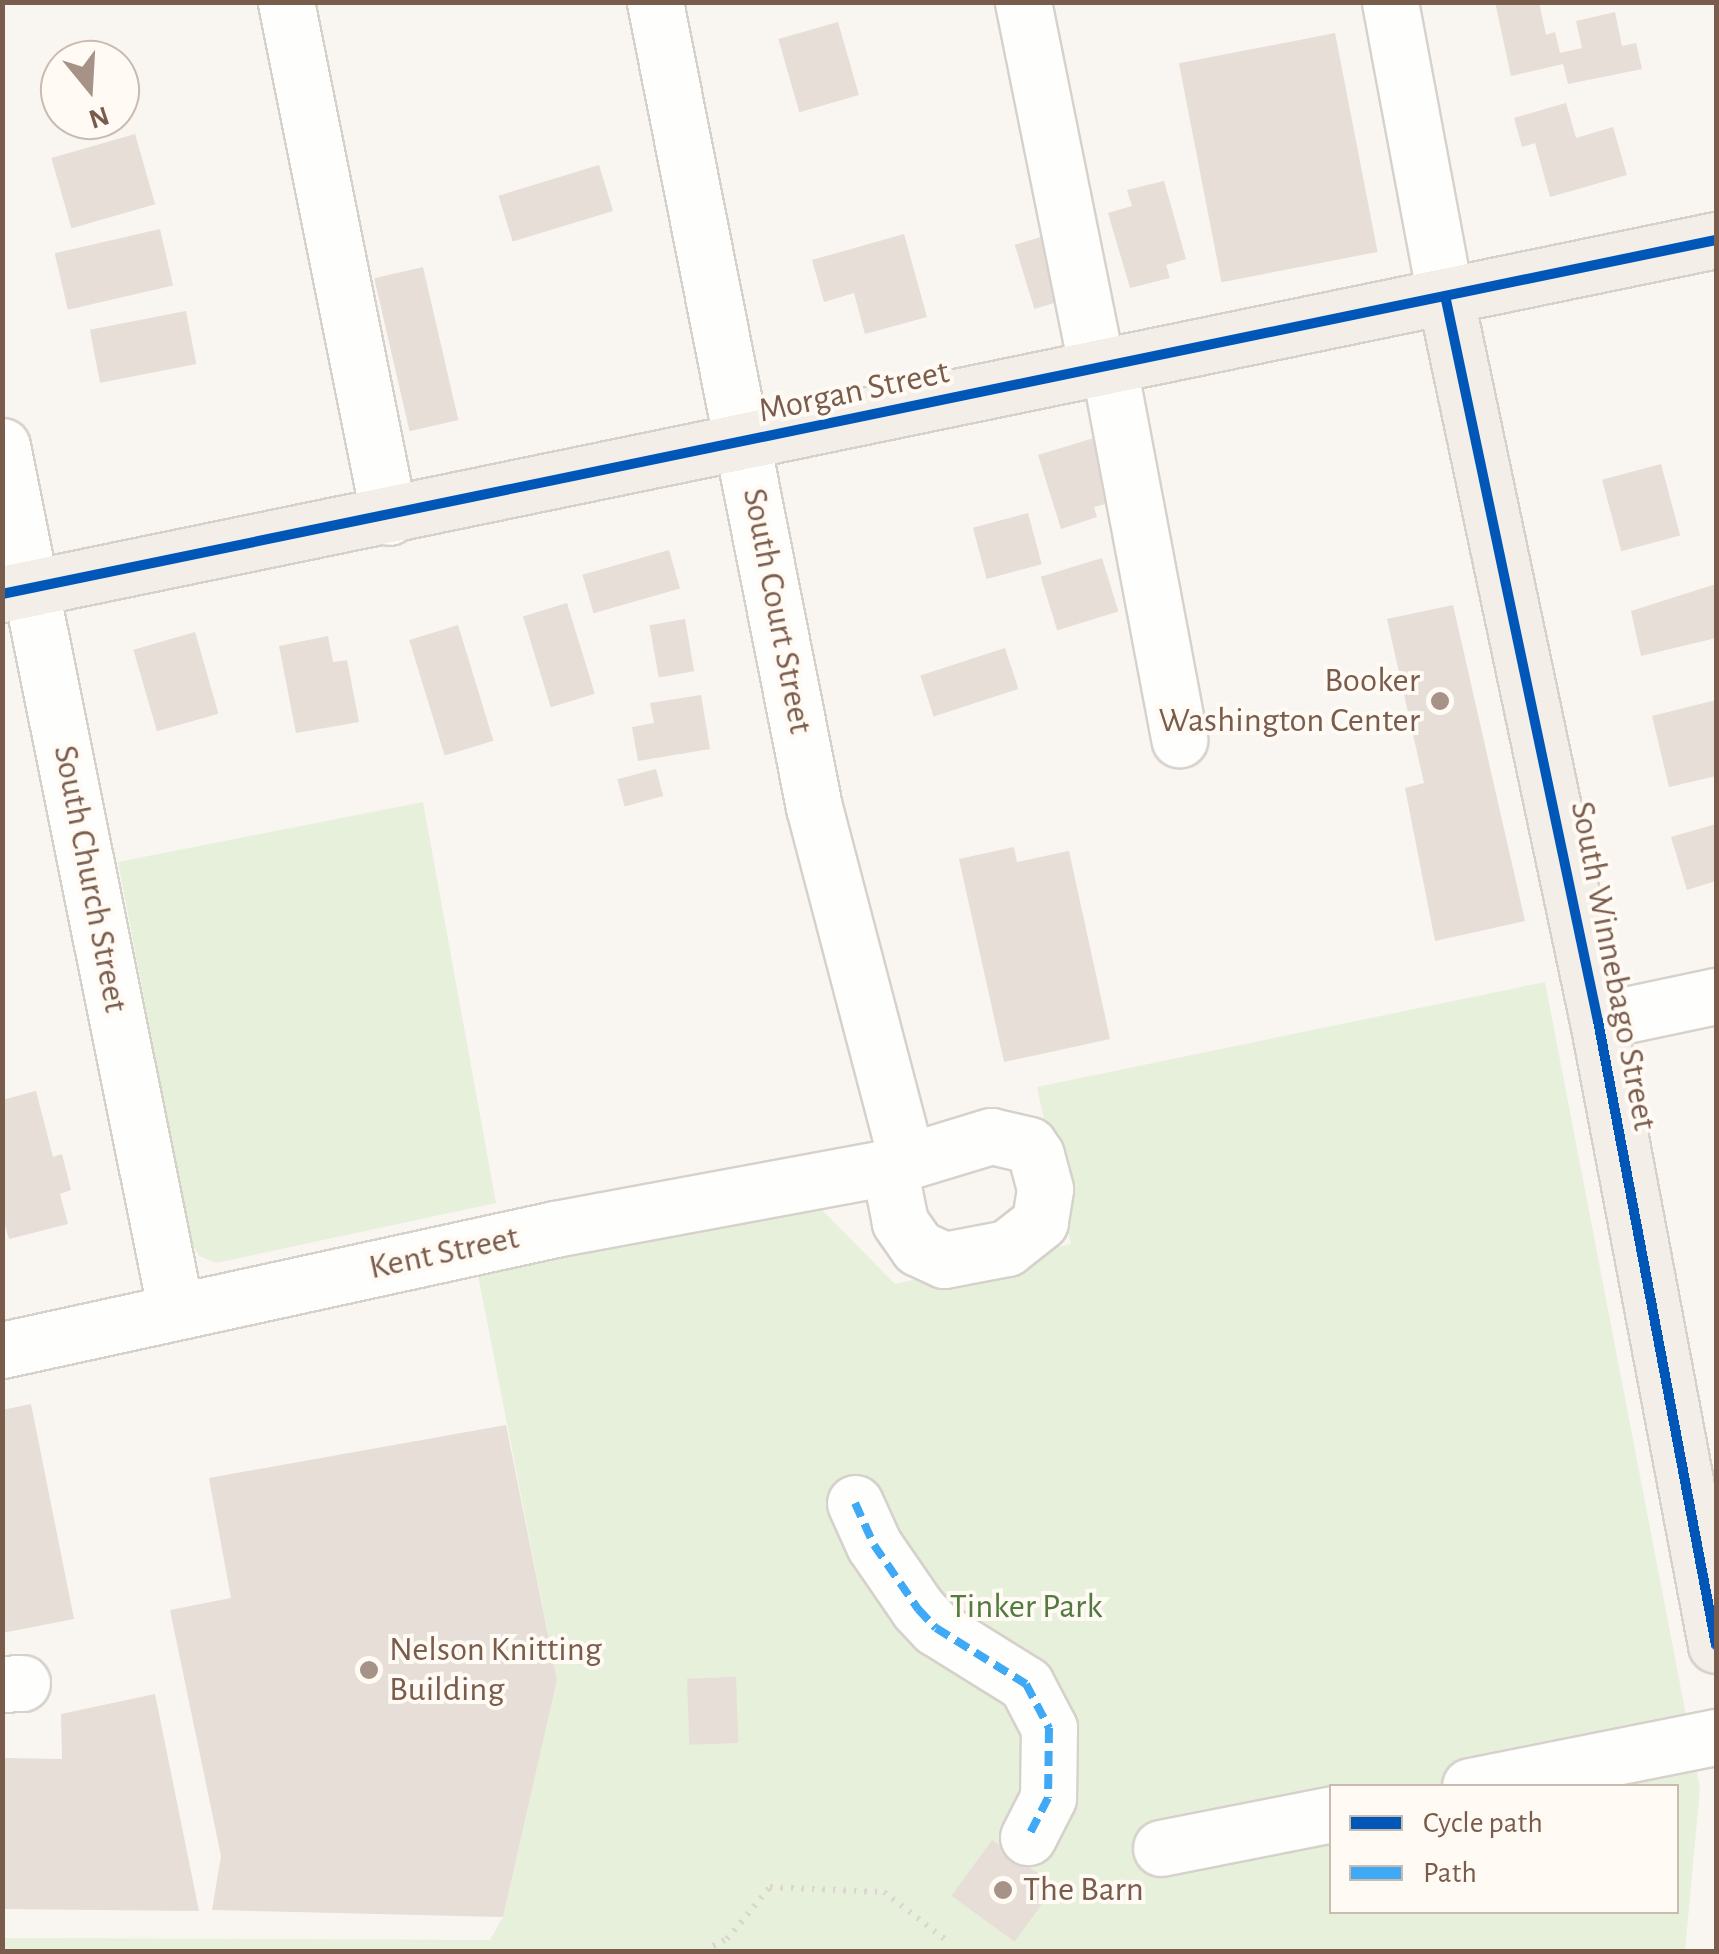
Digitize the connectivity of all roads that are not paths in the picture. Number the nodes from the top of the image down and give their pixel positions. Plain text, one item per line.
1 (286, 2) edge
2 (655, 2) edge
3 (1023, 2) edge
4 (1390, 2) edge
5 (1716, 240) edge
6 (1446, 300) junction
7 (1103, 369) junction
8 (746, 442) junction
9 (2, 446) edge
10 (389, 516) junction
11 (17, 592) edge
12 (1179, 739) dead end
13 (1716, 996) edge
14 (1598, 1021) junction
15 (898, 1162) joint
16 (176, 1312) junction
17 (2, 1350) edge
18 (1701, 1485) edge
19 (855, 1503) dead end
20 (1716, 1645) edge
21 (1716, 1738) edge
22 (1480, 1784) edge
23 (1329, 1815) edge
24 (1028, 1837) dead end
25 (1161, 1848) dead end

1 - 10 street
2 - 8 street, South Court Street
3 - 7 street
4 - 6 street, South Winnebago Street
5 - 6 main road, Morgan Street
6 - 7 main road, Morgan Street
6 - 14 main road, South Winnebago Street
7 - 8 main road, Morgan Street
7 - 12 street
8 - 10 main road, Morgan Street
8 - 15 street, South Court Street
9 - 11 street, South Church Street
10 - 11 main road, Morgan Street
11 - 16 street, South Church Street
13 - 14 street
14 - 18 main road, South Winnebago Street
15 - 16 street, Kent Street
16 - 17 street, Kent Street
18 - 20 main road, South Winnebago Street
19 - 24 street
21 - 22 street
23 - 25 street

